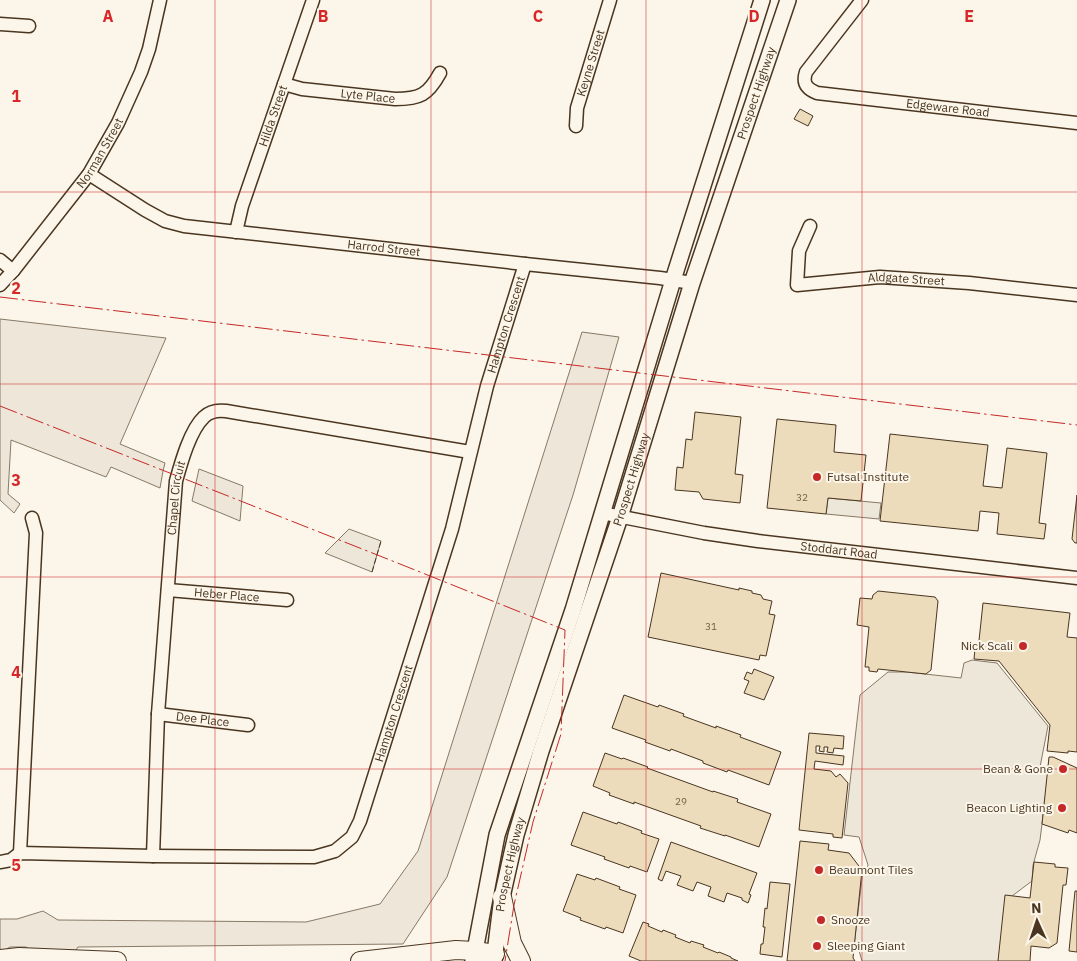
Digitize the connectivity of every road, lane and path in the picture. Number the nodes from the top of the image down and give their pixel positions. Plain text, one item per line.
1 (160, 0) edge
2 (312, 0) edge
3 (610, 0) edge
4 (762, 0) edge
5 (788, 0) edge
6 (862, 0) edge
7 (0, 24) edge
8 (28, 26) dead end
9 (440, 73) dead end
10 (284, 84) junction
11 (1077, 123) edge
12 (576, 126) dead end
13 (88, 174) junction
14 (810, 226) dead end
15 (236, 232) junction
16 (0, 260) edge
17 (525, 264) junction
18 (14, 271) junction
19 (673, 280) junction
20 (692, 283) junction
21 (0, 285) edge
22 (1077, 295) edge
23 (470, 452) junction
24 (602, 512) junction
25 (620, 517) junction
26 (32, 518) dead end
27 (1077, 578) edge
28 (168, 590) junction
29 (287, 600) dead end
30 (158, 714) junction
31 (248, 725) dead end
32 (20, 853) junction
33 (152, 856) junction
34 (0, 862) edge
35 (502, 897) junction
36 (474, 956) edge
37 (494, 958) edge
38 (0, 959) edge
39 (117, 961) edge
40 (360, 961) edge
41 (521, 961) edge

1 - 13 street, Norman Street
2 - 10 street, Hilda Street
3 - 12 street, Keyne Street
4 - 19 main road, Prospect Highway
5 - 20 main road, Prospect Highway
6 - 11 street, Edgeware Road
7 - 8 street
9 - 10 street, Lyte Place
10 - 15 street, Hilda Street
13 - 15 street, Harrod Street
13 - 18 street, Norman Street
14 - 22 street, Aldgate Street
15 - 17 street, Harrod Street
16 - 18 street
17 - 19 street, Harrod Street
17 - 23 street, Hampton Crescent
18 - 21 street, Norman Street
19 - 20 street, Harrod Street
19 - 24 main road, Prospect Highway
20 - 25 main road, Prospect Highway
23 - 28 street, Chapel Circuit
23 - 33 street, Hampton Crescent
24 - 25 street, Stoddart Road
24 - 36 main road, Prospect Highway
25 - 27 street, Stoddart Road
25 - 35 main road, Prospect Highway
26 - 32 street
28 - 29 street, Heber Place
28 - 30 street, Chapel Circuit
30 - 31 street, Dee Place
30 - 33 street, Chapel Circuit
32 - 33 street, Hampton Crescent
32 - 34 street, Hampton Crescent
35 - 37 main road, Prospect Highway
35 - 41 highway
36 - 37 highway
36 - 40 highway
38 - 39 highway

